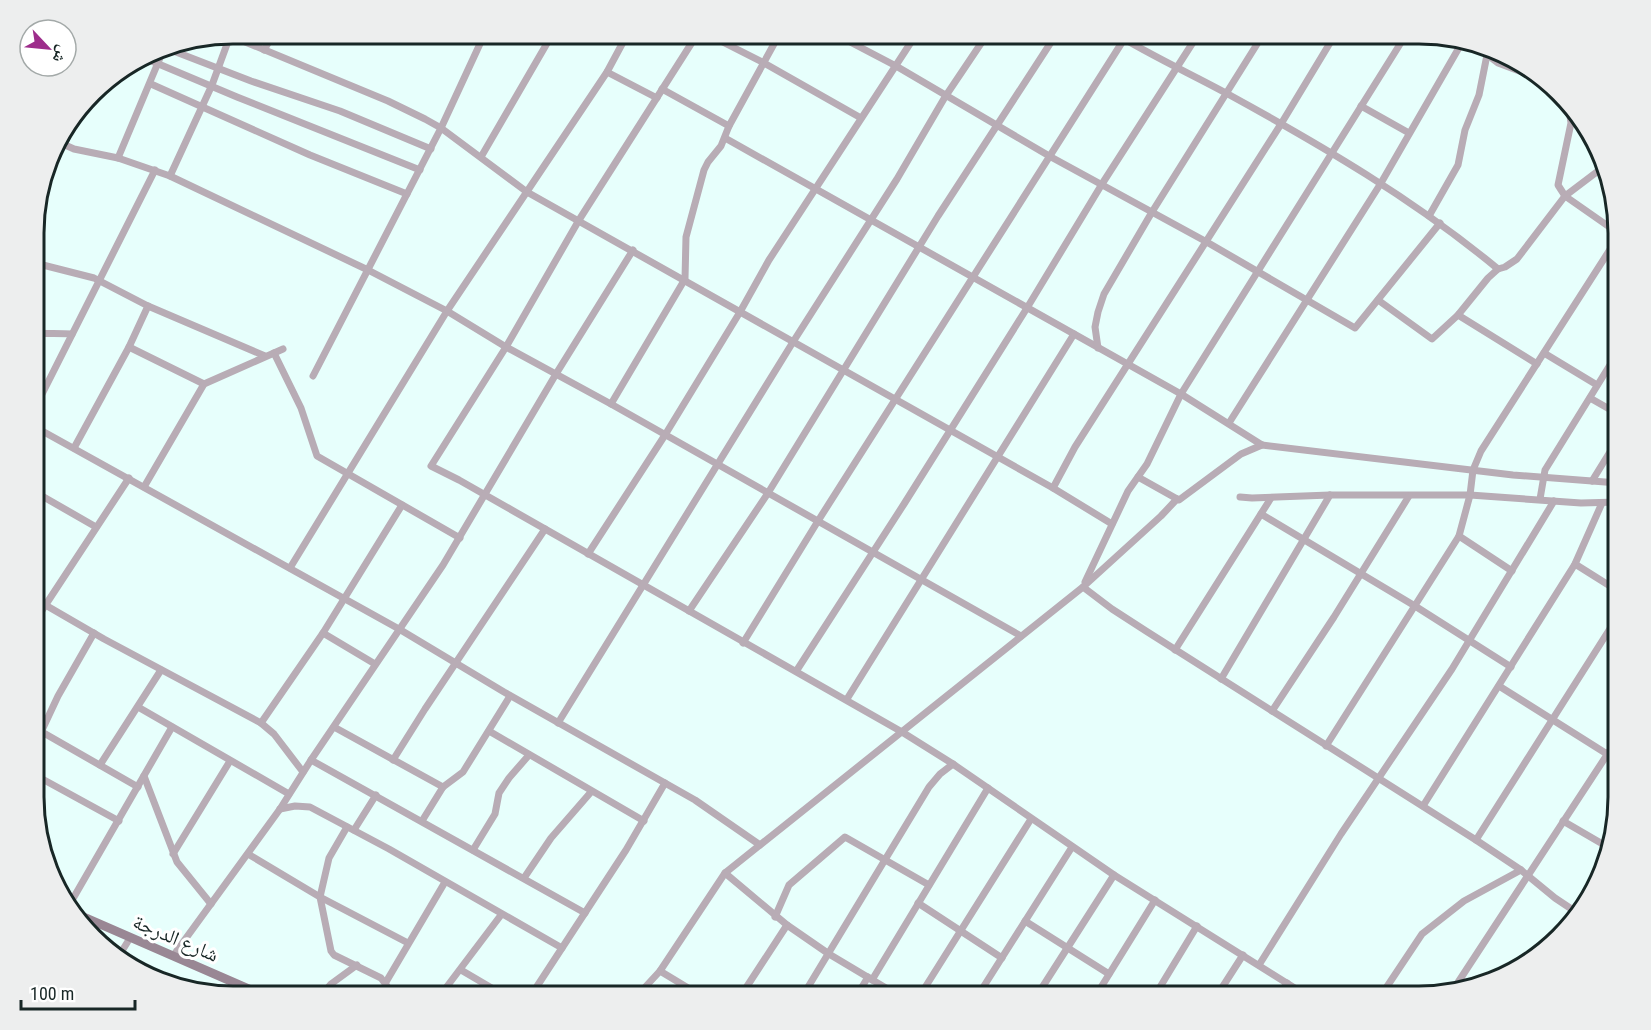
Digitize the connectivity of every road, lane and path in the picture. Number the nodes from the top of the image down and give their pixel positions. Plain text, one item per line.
1 (226, 44) edge
2 (250, 44) edge
3 (268, 44) edge
4 (480, 44) edge
5 (547, 44) edge
6 (621, 44) edge
7 (691, 44) edge
8 (727, 44) edge
9 (774, 44) edge
10 (856, 44) edge
11 (910, 44) edge
12 (981, 44) edge
13 (1050, 44) edge
14 (1121, 44) edge
15 (1139, 44) edge
16 (1192, 44) edge
17 (1257, 44) edge
18 (1329, 44) edge
19 (1400, 44) edge
20 (1460, 48) edge
21 (264, 50) junction
22 (178, 52) edge
23 (1487, 57) edge
24 (160, 58) edge
25 (1494, 59) edge
26 (154, 61) edge
27 (159, 63) junction
28 (764, 63) junction
29 (896, 66) junction
30 (220, 67) junction
31 (1178, 67) junction
32 (1516, 71) edge
33 (607, 72) junction
34 (151, 84) junction
35 (212, 85) junction
36 (662, 89) junction
37 (1227, 94) junction
38 (945, 97) junction
39 (657, 98) junction
40 (202, 106) junction
41 (1361, 106) junction
42 (861, 118) junction
43 (1570, 119) edge
44 (1281, 124) junction
45 (729, 126) junction
46 (997, 126) junction
47 (441, 128) junction
48 (1409, 133) junction
49 (724, 138) junction
50 (65, 145) edge
51 (431, 149) junction
52 (1330, 154) junction
53 (481, 157) junction
54 (1051, 157) junction
55 (118, 158) junction
56 (155, 170) junction
57 (420, 170) junction
58 (1597, 172) edge
59 (170, 176) junction
60 (1381, 183) junction
61 (1101, 184) junction
62 (815, 187) junction
63 (527, 192) junction
64 (407, 194) junction
65 (1565, 196) junction
66 (1152, 212) junction
67 (1429, 216) junction
68 (871, 219) junction
69 (579, 220) junction
70 (1440, 223) junction
71 (1607, 225) edge
72 (1205, 241) junction
73 (919, 246) junction
74 (633, 250) junction
75 (1607, 254) edge
76 (44, 265) edge
77 (1498, 269) junction
78 (368, 270) junction
79 (1257, 272) junction
80 (973, 277) junction
81 (685, 279) junction
82 (99, 280) junction
83 (1378, 300) junction
84 (1307, 301) junction
85 (148, 306) junction
86 (1027, 308) junction
87 (447, 311) junction
88 (740, 312) junction
89 (1458, 315) junction
90 (44, 334) edge
91 (72, 334) junction
92 (1074, 334) junction
93 (793, 342) junction
94 (129, 347) junction
95 (506, 347) junction
96 (1098, 348) junction
97 (283, 349) dead end
98 (274, 353) junction
99 (1544, 353) junction
100 (265, 356) junction
101 (1537, 364) junction
102 (1129, 365) junction
103 (842, 369) junction
104 (1607, 369) edge
105 (556, 374) junction
106 (313, 376) dead end
107 (204, 384) junction
108 (1597, 385) junction
109 (44, 390) edge
110 (1181, 394) junction
111 (1590, 398) junction
112 (895, 399) junction
113 (611, 404) junction
114 (1607, 408) edge
115 (1228, 423) junction
116 (949, 430) junction
117 (44, 432) edge
118 (665, 435) junction
119 (1262, 445) junction
120 (74, 448) junction
121 (1607, 457) edge
122 (998, 458) junction
123 (717, 464) junction
124 (1473, 470) junction
125 (348, 475) junction
126 (1138, 477) junction
127 (1543, 477) junction
128 (129, 478) junction
129 (1592, 481) junction
130 (1607, 482) edge
131 (144, 487) junction
132 (1053, 488) junction
133 (768, 493) junction
134 (485, 495) junction
135 (1330, 495) junction
136 (1470, 495) junction
137 (1409, 496) junction
138 (44, 497) edge
139 (1240, 497) dead end
140 (1271, 498) junction
141 (1177, 499) junction
142 (1540, 499) junction
143 (1554, 501) junction
144 (1602, 503) junction
145 (1607, 503) edge
146 (402, 505) junction
147 (1261, 514) junction
148 (818, 521) junction
149 (1112, 524) junction
150 (96, 527) junction
151 (545, 529) junction
152 (1459, 536) junction
153 (460, 538) junction
154 (1304, 540) junction
155 (872, 552) junction
156 (588, 554) junction
157 (1575, 564) junction
158 (290, 568) junction
159 (1512, 571) junction
160 (1360, 574) junction
161 (921, 580) junction
162 (1607, 584) edge
163 (642, 585) junction
164 (1083, 587) junction
165 (345, 599) junction
166 (45, 604) joint
167 (1415, 606) junction
168 (689, 611) junction
169 (399, 629) junction
170 (94, 633) junction
171 (323, 633) junction
172 (1607, 633) edge
173 (1021, 636) junction
174 (1470, 640) junction
175 (743, 643) junction
176 (1175, 650) junction
177 (375, 664) junction
178 (456, 664) junction
179 (1511, 667) junction
180 (161, 670) junction
181 (797, 670) junction
182 (1221, 679) junction
183 (1499, 686) junction
184 (510, 696) junction
185 (847, 699) junction
186 (138, 707) junction
187 (1272, 711) junction
188 (44, 719) edge
189 (1553, 719) junction
190 (261, 723) junction
191 (558, 723) junction
192 (172, 727) junction
193 (334, 727) junction
194 (489, 731) junction
195 (902, 732) junction
196 (44, 733) edge
197 (1326, 746) junction
198 (1607, 754) joint
199 (529, 755) junction
200 (311, 760) junction
201 (393, 760) junction
202 (230, 761) junction
203 (953, 764) junction
204 (99, 765) junction
205 (303, 772) junction
206 (144, 776) junction
207 (1378, 778) junction
208 (44, 780) edge
209 (665, 783) junction
210 (138, 787) junction
211 (443, 787) junction
212 (988, 788) junction
213 (591, 792) junction
214 (289, 794) junction
215 (376, 795) junction
216 (1423, 806) junction
217 (280, 809) junction
218 (1031, 819) junction
219 (119, 821) junction
220 (422, 821) junction
221 (644, 821) junction
222 (1563, 821) junction
223 (351, 829) junction
224 (1476, 840) junction
225 (1602, 843) edge
226 (760, 845) junction
227 (1072, 847) junction
228 (474, 850) junction
229 (173, 854) junction
230 (248, 854) junction
231 (886, 860) junction
232 (1521, 870) junction
233 (725, 873) junction
234 (1113, 875) junction
235 (1528, 875) junction
236 (524, 878) junction
237 (444, 882) junction
238 (929, 885) junction
239 (320, 897) junction
240 (74, 900) edge
241 (1155, 900) junction
242 (918, 903) junction
243 (211, 904) junction
244 (1571, 909) edge
245 (585, 913) junction
246 (501, 915) junction
247 (775, 917) junction
248 (87, 919) edge
249 (1024, 921) junction
250 (787, 926) junction
251 (1197, 926) junction
252 (959, 931) junction
253 (130, 938) junction
254 (408, 943) junction
255 (562, 948) junction
256 (1068, 948) junction
257 (122, 951) edge
258 (829, 954) junction
259 (1243, 955) junction
260 (173, 956) junction
261 (1002, 958) junction
262 (357, 965) junction
263 (1259, 965) junction
264 (461, 970) junction
265 (660, 971) junction
266 (1109, 974) junction
267 (870, 978) junction
268 (386, 982) junction
269 (1458, 982) edge
270 (1287, 983) junction
271 (242, 986) edge
272 (329, 986) edge
273 (388, 986) edge
274 (448, 986) edge
275 (488, 986) edge
276 (537, 986) edge
277 (646, 986) edge
278 (685, 986) edge
279 (748, 986) edge
280 (809, 986) edge
281 (864, 986) edge
282 (883, 986) edge
283 (926, 986) edge
284 (984, 986) edge
285 (1043, 986) edge
286 (1103, 986) edge
287 (1161, 986) edge
288 (1223, 986) edge
289 (1285, 986) edge
290 (1292, 986) edge
291 (1387, 986) edge

1 - 30 street
2 - 21 street
3 - 21 street
4 - 47 street
5 - 53 street
6 - 33 street
7 - 36 street
8 - 28 street
9 - 28 street
10 - 29 street
11 - 29 street
12 - 38 street
13 - 46 street
14 - 54 street
15 - 31 street
16 - 31 street
17 - 37 street
18 - 44 street
19 - 41 street
20 - 48 street
21 - 47 street
22 - 30 street
23 - 67 street
24 - 27 street
25 - 32 street
26 - 27 street
27 - 34 street
27 - 35 street
28 - 42 street
28 - 45 street
29 - 38 street
29 - 42 street
30 - 35 street
30 - 51 street
31 - 37 street
31 - 61 street
33 - 39 street
33 - 63 street
34 - 40 street
34 - 55 street
35 - 40 street
35 - 57 street
36 - 39 street
36 - 45 street
37 - 44 street
37 - 66 street
38 - 46 street
38 - 68 street
39 - 69 street
40 - 59 street
40 - 64 street
41 - 48 street
41 - 52 street
42 - 62 street
43 - 65 street
44 - 52 street
44 - 72 street
45 - 49 street
46 - 54 street
46 - 73 street
47 - 51 street
47 - 53 street
48 - 60 street
49 - 62 street
49 - 81 street
50 - 55 street
51 - 57 street
52 - 60 street
52 - 79 street
53 - 63 street
54 - 61 street
54 - 80 street
55 - 56 street
56 - 59 street
56 - 82 street
57 - 64 street
58 - 65 street
59 - 78 street
60 - 67 street
60 - 84 street
61 - 66 street
61 - 86 street
62 - 68 street
62 - 88 street
63 - 69 street
63 - 87 street
64 - 78 street
65 - 71 street
65 - 77 street
66 - 72 street
66 - 96 street
67 - 70 street
68 - 73 street
68 - 93 street
69 - 74 street
69 - 95 street
70 - 77 street
70 - 83 street
72 - 79 street
72 - 102 street
73 - 80 street
73 - 103 street
74 - 81 street
74 - 105 street
75 - 99 street
76 - 82 street
77 - 89 street
78 - 87 street
78 - 106 street
79 - 84 street
79 - 110 street
80 - 86 street
80 - 112 street
81 - 88 street
81 - 113 street
82 - 85 street
82 - 91 street
83 - 84 street
83 - 89 street
84 - 115 street
85 - 94 street
85 - 100 street
86 - 92 street
86 - 116 street
87 - 95 street
87 - 125 street
88 - 93 street
88 - 118 street
89 - 101 street
90 - 91 street
91 - 109 street
92 - 96 street
92 - 122 street
93 - 103 street
93 - 123 street
94 - 107 street
94 - 120 street
95 - 105 street
95 - 134 street
96 - 102 street
97 - 98 street
98 - 100 street
98 - 125 street
99 - 101 street
99 - 108 street
100 - 107 street
101 - 124 street
102 - 110 street
102 - 132 street
103 - 112 street
103 - 133 street
104 - 108 street
105 - 113 street
105 - 134 street
107 - 131 street
108 - 111 street
110 - 115 street
110 - 126 street
111 - 114 street
111 - 127 street
112 - 116 street
112 - 148 street
113 - 118 street
115 - 119 street
116 - 122 street
116 - 155 street
117 - 120 street
118 - 123 street
118 - 156 street
119 - 124 street
119 - 141 street
120 - 128 street
121 - 129 street
122 - 132 street
122 - 161 street
123 - 133 street
123 - 163 street
124 - 127 street
124 - 136 street
125 - 146 street
125 - 158 street
126 - 141 street
126 - 149 street
127 - 129 street
127 - 142 street
128 - 131 street
128 - 150 street
129 - 130 street
131 - 158 street
132 - 149 street
133 - 148 street
133 - 168 street
134 - 151 street
134 - 153 street
135 - 137 street
135 - 140 street
135 - 154 street
136 - 137 street
136 - 142 street
136 - 152 street
137 - 160 street
138 - 150 street
139 - 140 street
140 - 147 street
141 - 164 street
142 - 143 street
143 - 144 street
143 - 159 street
144 - 145 street
144 - 157 street
146 - 153 street
146 - 165 street
147 - 154 street
147 - 176 street
148 - 155 street
148 - 175 street
149 - 164 street
150 - 166 street
151 - 156 street
151 - 178 street
152 - 159 street
152 - 167 street
153 - 169 street
154 - 160 street
154 - 182 street
155 - 161 street
155 - 181 street
156 - 163 street
157 - 162 street
157 - 179 street
158 - 165 street
159 - 174 street
160 - 167 street
160 - 187 street
161 - 173 street
161 - 185 street
163 - 168 street
163 - 191 street
164 - 173 street
164 - 176 street
165 - 169 street
165 - 171 street
166 - 170 street
167 - 174 street
167 - 197 street
168 - 175 street
169 - 177 street
169 - 178 street
170 - 180 street
170 - 188 street
171 - 177 street
171 - 190 street
172 - 189 street
173 - 195 street
174 - 179 street
174 - 207 street
175 - 181 street
176 - 182 street
177 - 193 street
178 - 184 street
178 - 201 street
179 - 183 street
180 - 186 street
180 - 190 street
181 - 185 street
182 - 187 street
183 - 189 street
183 - 216 street
184 - 191 street
184 - 194 street
185 - 195 street
186 - 192 street
186 - 204 street
187 - 197 street
189 - 198 street
189 - 224 street
190 - 205 street
191 - 209 street
192 - 202 street
192 - 206 street
193 - 200 street
193 - 201 street
194 - 199 street
194 - 211 street
195 - 203 street
195 - 226 street
196 - 204 street
197 - 207 street
198 - 222 street
199 - 213 street
199 - 228 street
200 - 205 street
200 - 215 street
201 - 211 street
202 - 214 street
202 - 229 street
203 - 212 street
203 - 231 street
204 - 210 street
205 - 214 street
206 - 210 street
206 - 229 street
207 - 216 street
207 - 263 street
208 - 219 street
209 - 221 street
209 - 226 street
210 - 219 street
211 - 220 street
212 - 218 street
212 - 238 street
213 - 221 street
213 - 236 street
214 - 217 street
215 - 220 street
215 - 223 street
216 - 224 street
217 - 223 street
217 - 230 street
218 - 227 street
218 - 252 street
219 - 240 street
220 - 228 street
221 - 245 street
222 - 225 street
222 - 235 street
223 - 237 street
223 - 239 street
224 - 232 street
226 - 233 street
227 - 234 street
227 - 249 street
228 - 236 street
229 - 243 street
230 - 239 street
230 - 243 street
231 - 238 street
231 - 247 street
231 - 258 street
232 - 235 street
232 - 291 street
233 - 247 street
233 - 265 street
234 - 241 street
234 - 256 street
235 - 244 street
235 - 269 street
236 - 245 street
237 - 246 street
237 - 254 street
238 - 242 street
239 - 254 street
239 - 262 street
241 - 251 street
241 - 266 street
242 - 252 street
242 - 267 street
243 - 260 street
245 - 255 street
246 - 255 street
246 - 264 street
247 - 250 street
248 - 253 street, شارع الدرجة
249 - 256 street
249 - 261 street
250 - 258 street
250 - 279 street
251 - 259 street
251 - 287 street
252 - 261 street
252 - 283 street
253 - 257 street
253 - 260 street, شارع الدرجة
254 - 268 street
255 - 276 street
256 - 266 street
256 - 285 street
258 - 267 street
258 - 280 street
259 - 263 street
259 - 288 street
260 - 271 street, شارع الدرجة
261 - 284 street
262 - 268 street
262 - 272 street
263 - 270 street
264 - 274 street
264 - 275 street
265 - 277 street
265 - 278 street
266 - 286 street
267 - 281 street
267 - 282 street
268 - 273 street
270 - 289 street
270 - 290 street

